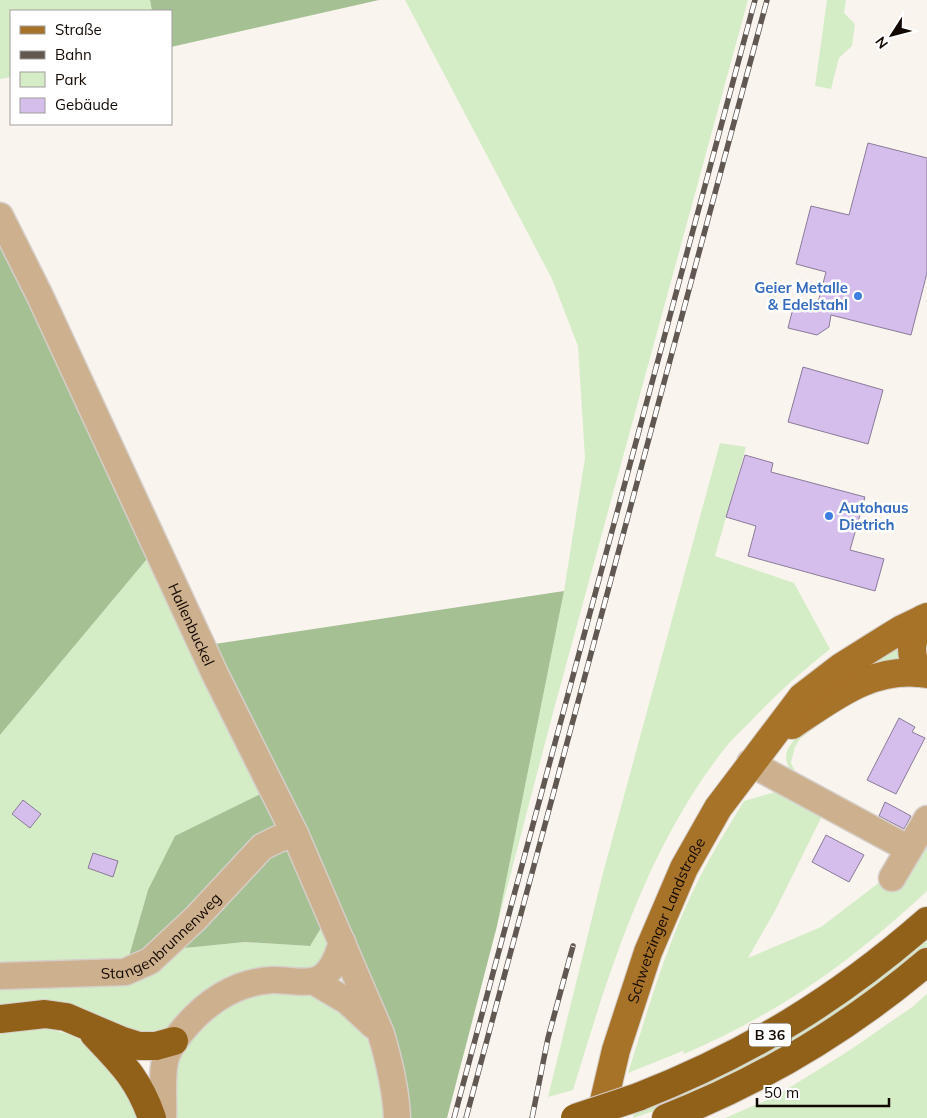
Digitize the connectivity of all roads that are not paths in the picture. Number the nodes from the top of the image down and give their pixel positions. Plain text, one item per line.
1 (0, 216) edge
2 (925, 618) edge
3 (923, 673) edge
4 (770, 740) junction
5 (750, 763) junction
6 (927, 820) edge
7 (295, 834) junction
8 (909, 850) junction
9 (892, 878) dead end
10 (927, 921) edge
11 (342, 942) junction
12 (927, 962) edge
13 (0, 976) edge
14 (313, 981) junction
15 (0, 1019) edge
16 (88, 1027) junction
17 (381, 1034) junction
18 (174, 1041) junction
19 (152, 1118) edge
20 (163, 1118) edge
21 (397, 1118) edge
22 (575, 1118) edge
23 (600, 1118) edge
24 (666, 1118) edge

1 - 7 street, Hallenbuckel
2 - 3 main road
2 - 4 main road, Schwetzinger Landstraße
3 - 4 main road, Schwetzinger Landstraße
4 - 5 main road, Schwetzinger Landstraße
5 - 8 street
5 - 23 main road, Schwetzinger Landstraße
6 - 8 street
7 - 11 street, Hallenbuckel
7 - 13 street, Stangenbrunnenweg
8 - 9 street
10 - 22 highway, B 36, bridge
11 - 14 street
11 - 17 street, Hallenbuckel
12 - 24 highway, B 36
14 - 17 street, Hallenbuckel
14 - 18 street
15 - 16 highway
16 - 18 highway
16 - 19 highway
17 - 21 street, Hallenbuckel
18 - 20 street

